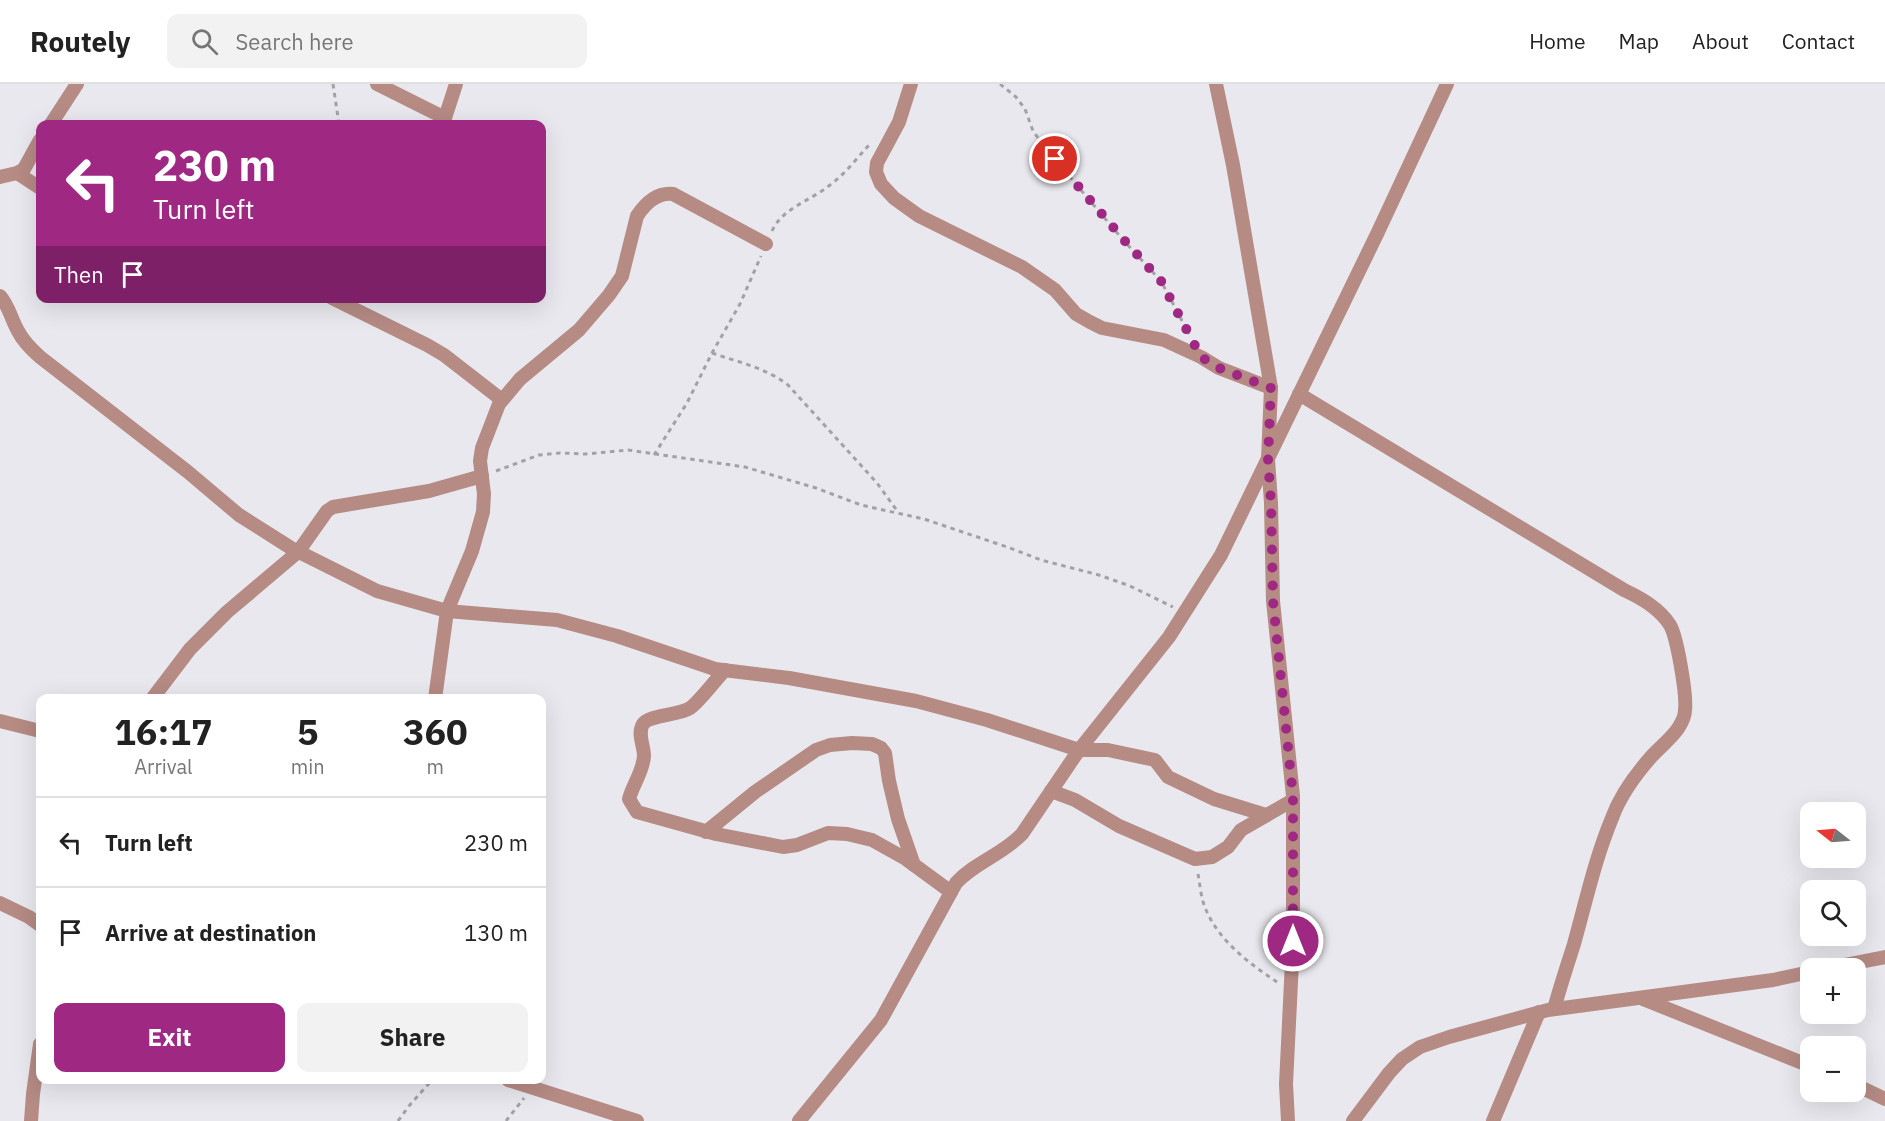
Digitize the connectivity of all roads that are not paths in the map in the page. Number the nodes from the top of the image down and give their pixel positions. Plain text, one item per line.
1 (77, 84) edge
2 (377, 84) edge
3 (456, 84) edge
4 (911, 84) edge
5 (1216, 84) edge
6 (1447, 84) edge
7 (54, 120) edge
8 (442, 120) edge
9 (444, 120) edge
10 (36, 147) edge
11 (17, 173) junction
12 (0, 177) edge
13 (36, 185) edge
14 (766, 244) road end
15 (0, 296) edge
16 (356, 303) edge
17 (1271, 388) junction
18 (1299, 394) junction
19 (502, 400) junction
20 (1268, 459) junction
21 (482, 476) junction
22 (298, 552) junction
23 (447, 611) junction
24 (725, 670) junction
25 (156, 694) edge
26 (436, 694) edge
27 (0, 721) edge
28 (36, 730) edge
29 (1079, 750) junction
30 (1051, 791) junction
31 (1293, 800) junction
32 (1266, 815) junction
33 (706, 831) junction
34 (914, 865) junction
35 (951, 892) junction
36 (0, 903) edge
37 (36, 922) edge
38 (1885, 957) edge
39 (1866, 961) edge
40 (1800, 974) edge
41 (1641, 998) junction
42 (1554, 1009) junction
43 (1539, 1012) junction
44 (1800, 1062) edge
45 (36, 1073) edge
46 (520, 1084) edge
47 (1866, 1090) edge
48 (1885, 1099) edge
49 (32, 1121) edge
50 (637, 1121) edge
51 (800, 1121) edge
52 (1288, 1121) edge
53 (1353, 1121) edge
54 (1493, 1121) edge

1 - 7 street
2 - 8 street
3 - 9 street
4 - 17 street
5 - 17 street
6 - 18 street
10 - 11 street
11 - 12 street
11 - 13 street
14 - 19 street
15 - 22 street
16 - 19 street
17 - 20 street
18 - 20 street
18 - 42 street
19 - 21 street
20 - 29 street
20 - 31 street
21 - 22 street
21 - 23 street
22 - 23 street
22 - 25 street
23 - 24 street
23 - 26 street
24 - 29 street
24 - 33 street
27 - 28 street
29 - 30 street
29 - 32 street
30 - 32 street
30 - 35 street
31 - 32 street
31 - 52 street
33 - 34 street
33 - 34 street
34 - 35 street
35 - 51 street
36 - 37 street
38 - 39 street
40 - 41 street
41 - 42 street
41 - 44 street
42 - 43 street
43 - 53 street
43 - 54 street
45 - 49 street
46 - 50 street
47 - 48 street

